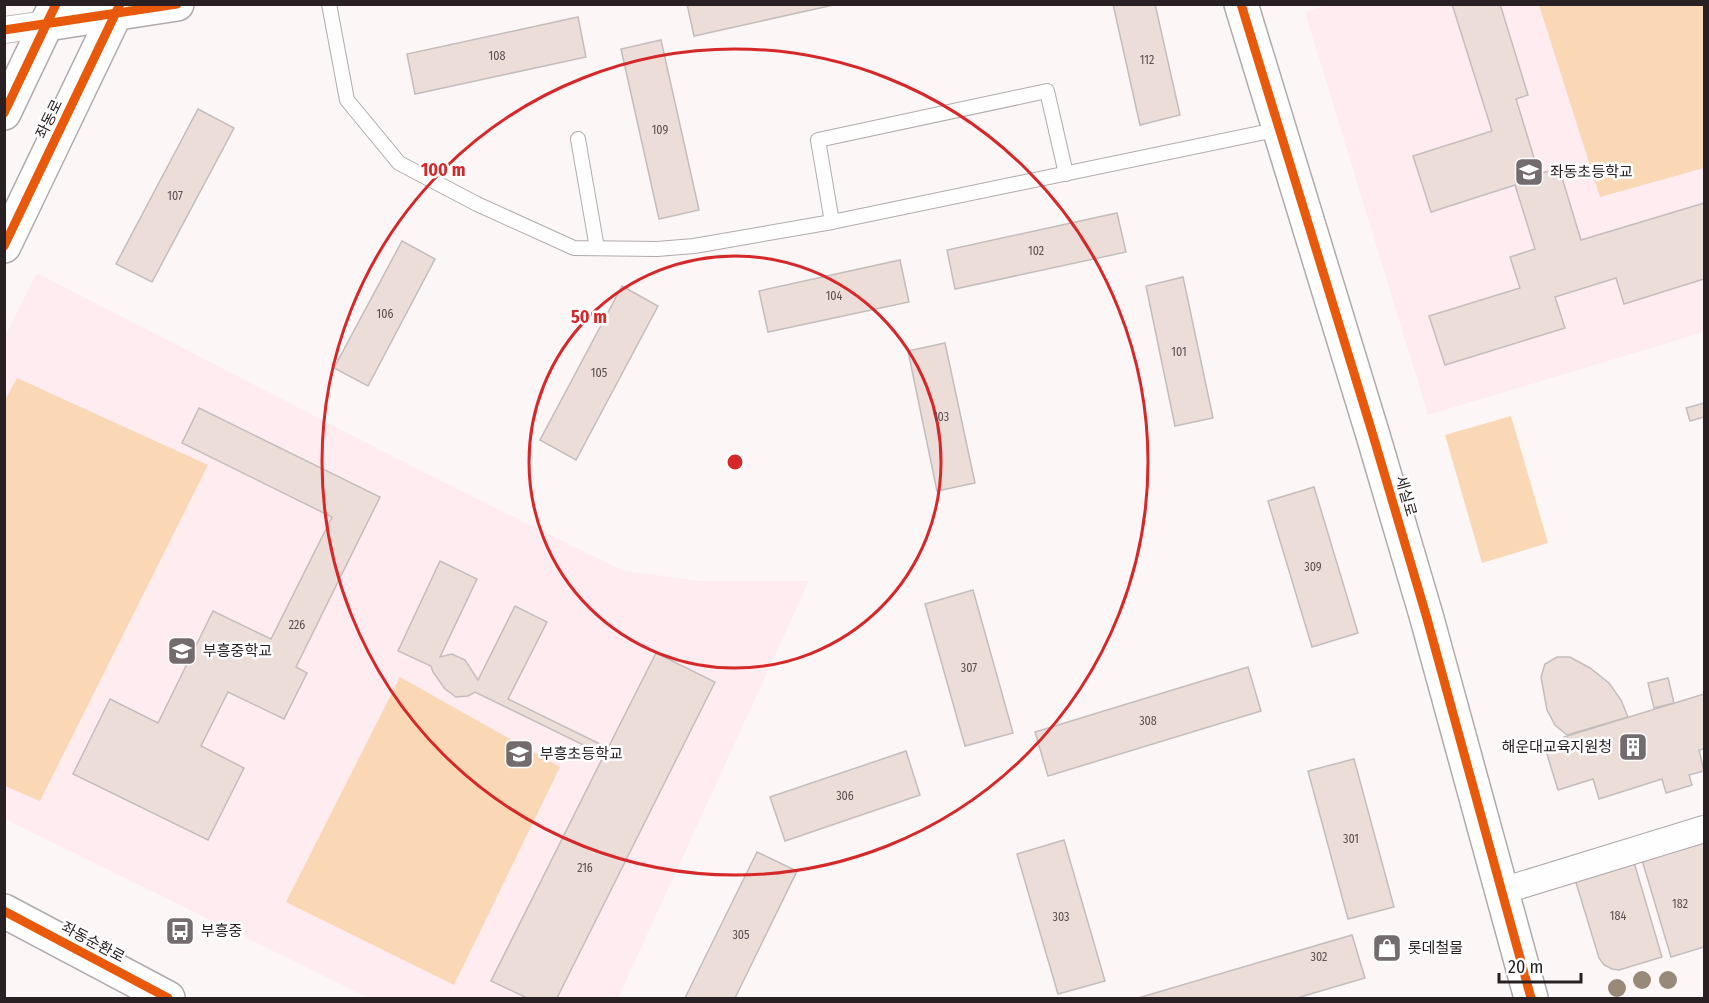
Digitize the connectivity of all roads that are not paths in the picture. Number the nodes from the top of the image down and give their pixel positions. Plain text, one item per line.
1 (177, 4) edge
2 (329, 4) edge
3 (1241, 4) edge
4 (118, 10) edge
5 (52, 14) edge
6 (4, 30) edge
7 (4, 113) edge
8 (1280, 129) junction
9 (579, 139) dead end
10 (1066, 174) junction
11 (832, 222) junction
12 (4, 246) edge
13 (597, 248) junction
14 (1704, 830) edge
15 (1502, 891) junction
16 (4, 911) edge
17 (168, 999) edge
18 (1531, 999) edge

1 - 4 street
2 - 13 lane
3 - 8 street, 세실로
4 - 5 street
4 - 12 street, 좌동로
5 - 6 street
5 - 7 street
8 - 10 lane
8 - 15 street, 세실로
9 - 13 lane
10 - 11 lane
10 - 11 lane
11 - 13 lane
14 - 15 street
15 - 18 street, 세실로
16 - 17 street, 좌동순환로

